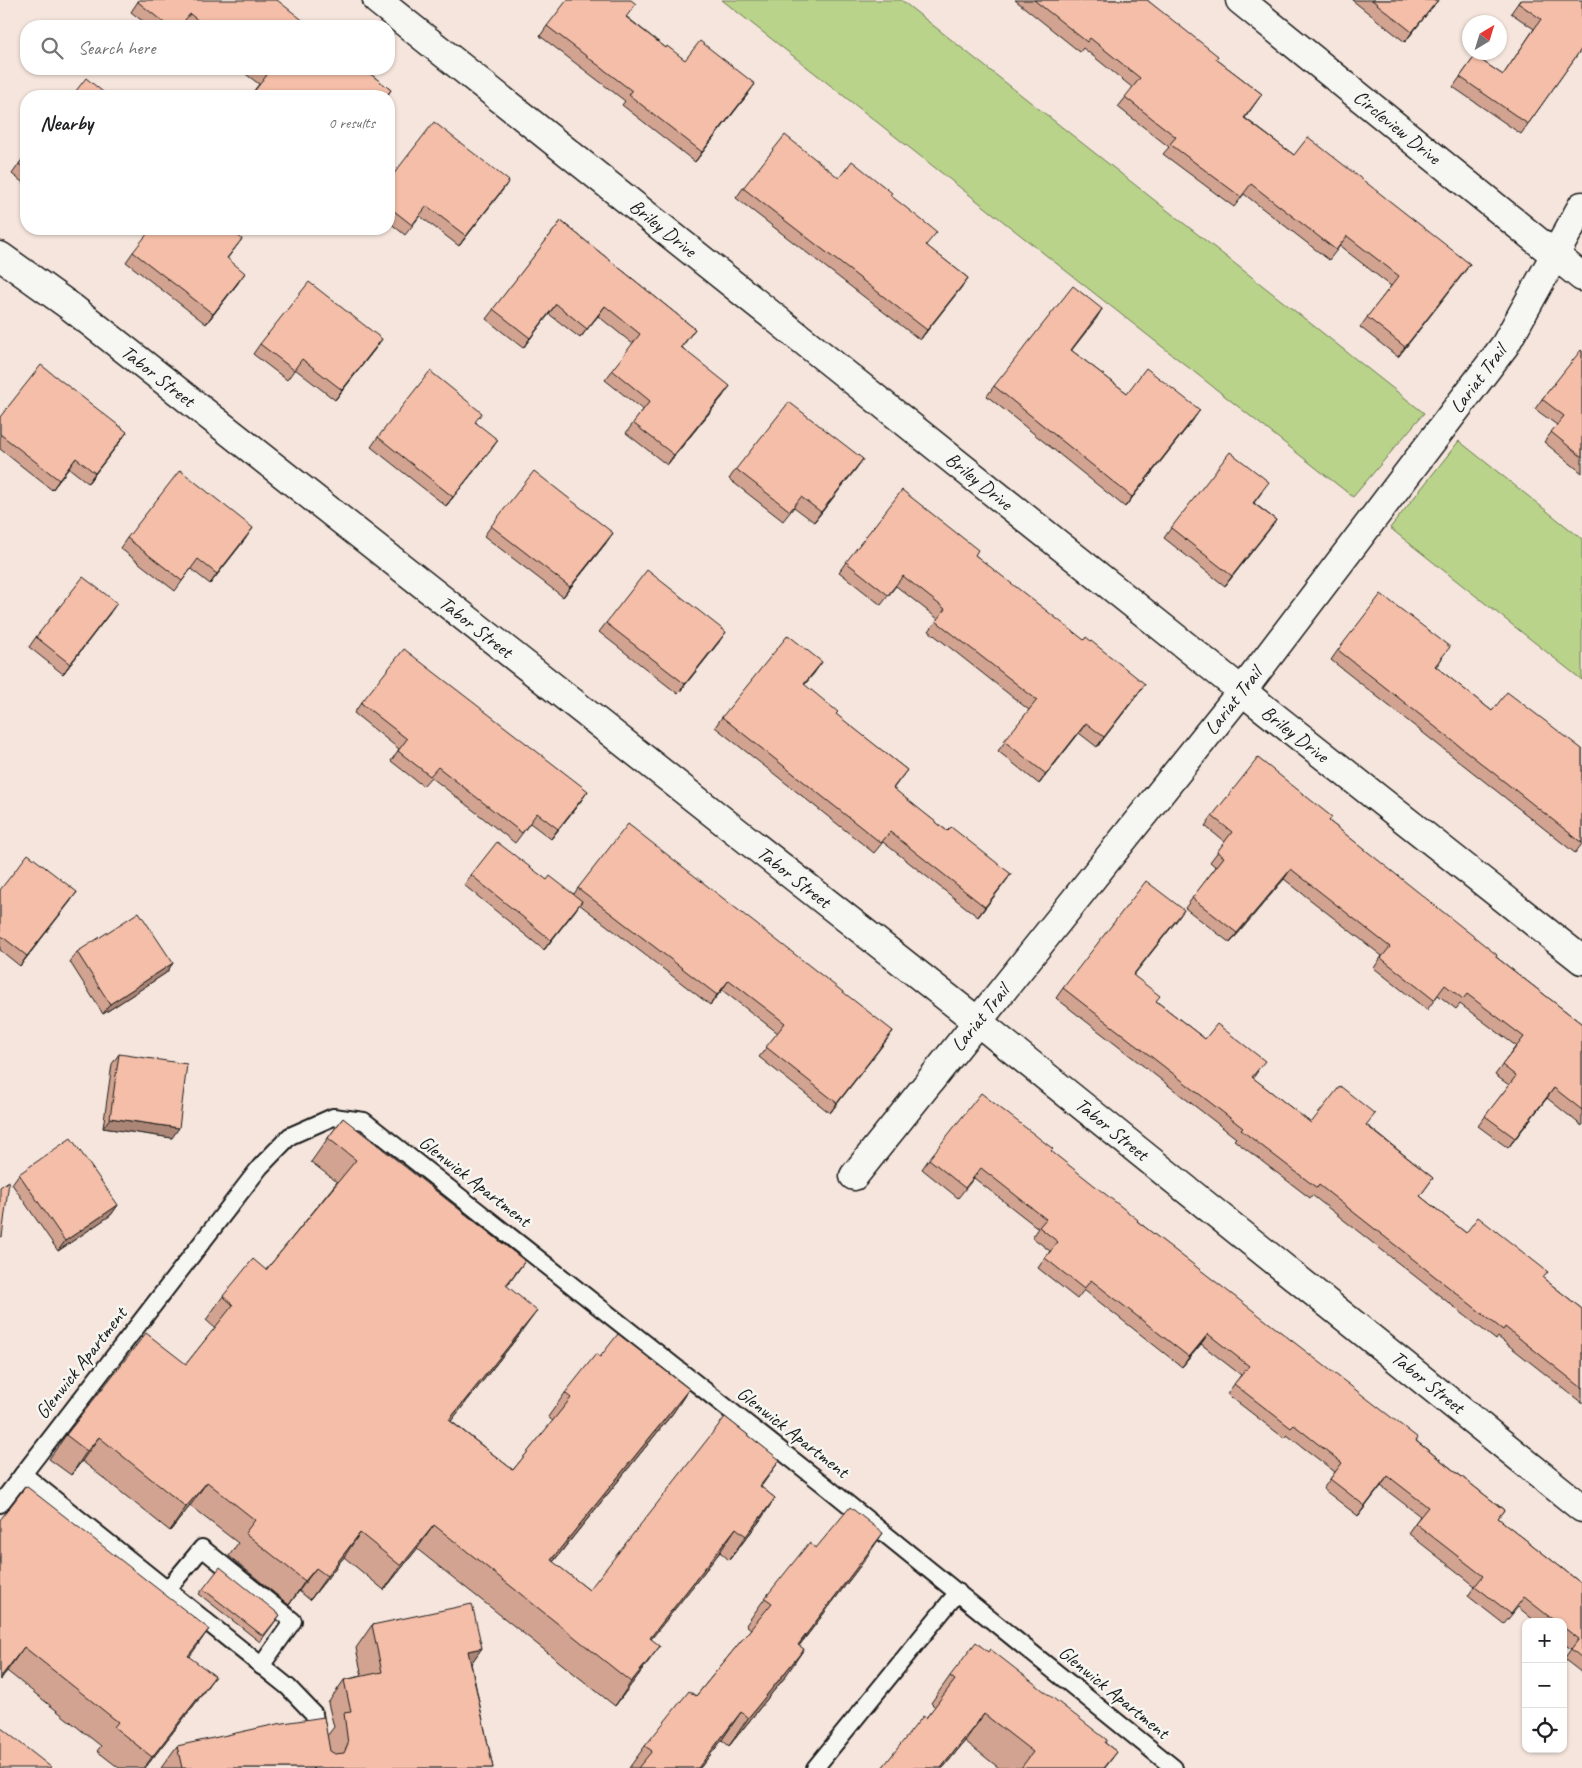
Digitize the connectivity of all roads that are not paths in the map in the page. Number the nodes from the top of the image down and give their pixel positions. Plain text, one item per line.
1 (377, 0) edge
2 (1240, 0) edge
3 (1582, 206) edge
4 (1554, 255) junction
5 (0, 256) edge
6 (1582, 277) edge
7 (1242, 691) junction
8 (1582, 960) edge
9 (977, 1021) junction
10 (854, 1176) dead end
11 (23, 1474) junction
12 (0, 1504) edge
13 (1582, 1508) edge
14 (167, 1590) junction
15 (958, 1592) junction
16 (262, 1666) junction
17 (322, 1768) edge
18 (815, 1768) edge
19 (1174, 1768) edge

1 - 7 street, Briley Drive
2 - 4 street, Circleview Drive
3 - 4 street, Lariat Trail
4 - 6 street, Circleview Drive
4 - 7 street, Lariat Trail
5 - 9 street, Tabor Street
7 - 8 street, Briley Drive
7 - 9 street, Lariat Trail
9 - 10 street, Lariat Trail
9 - 13 street, Tabor Street
11 - 12 lane, Glenwick Apartment
11 - 14 lane
11 - 15 lane, Glenwick Apartment
14 - 16 lane
14 - 16 lane
15 - 18 lane
15 - 19 lane, Glenwick Apartment
16 - 17 lane

